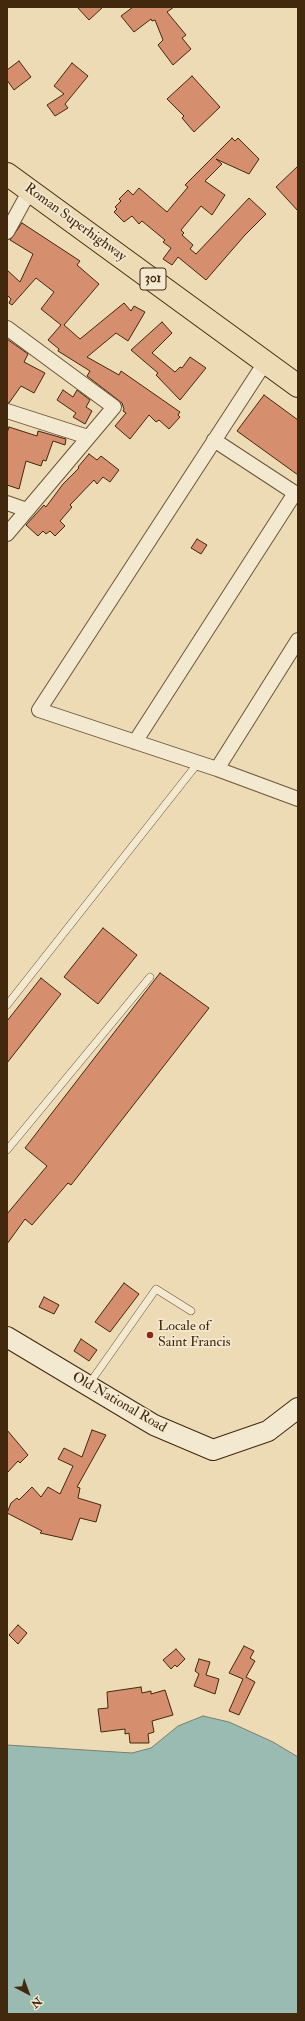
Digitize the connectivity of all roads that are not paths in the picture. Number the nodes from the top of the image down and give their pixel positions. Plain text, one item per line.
1 (7, 174) edge
2 (30, 190) junction
3 (7, 232) edge
4 (7, 328) edge
5 (266, 361) junction
6 (298, 386) edge
7 (7, 411) edge
8 (88, 437) junction
9 (214, 440) junction
10 (296, 494) edge
11 (7, 503) edge
12 (27, 510) junction
13 (7, 534) edge
14 (298, 640) edge
15 (135, 742) junction
16 (198, 763) junction
17 (218, 769) junction
18 (298, 799) edge
19 (150, 977) dead end
20 (7, 1005) edge
21 (7, 1150) edge
22 (191, 1311) dead end
23 (7, 1337) edge
24 (88, 1386) junction
25 (298, 1408) edge

1 - 2 main road, Roman Superhighway / 301
2 - 3 street
2 - 5 main road, Roman Superhighway / 301
4 - 8 street
5 - 6 main road, Roman Superhighway / 301
5 - 9 street
7 - 8 street
8 - 12 street
9 - 10 street
9 - 15 street
10 - 15 street
11 - 12 street
12 - 13 street
14 - 17 street
15 - 16 street
16 - 17 street
16 - 20 lane
17 - 18 street
19 - 21 lane
22 - 24 lane
23 - 24 main road, Old National Road
24 - 25 main road, Old National Road

